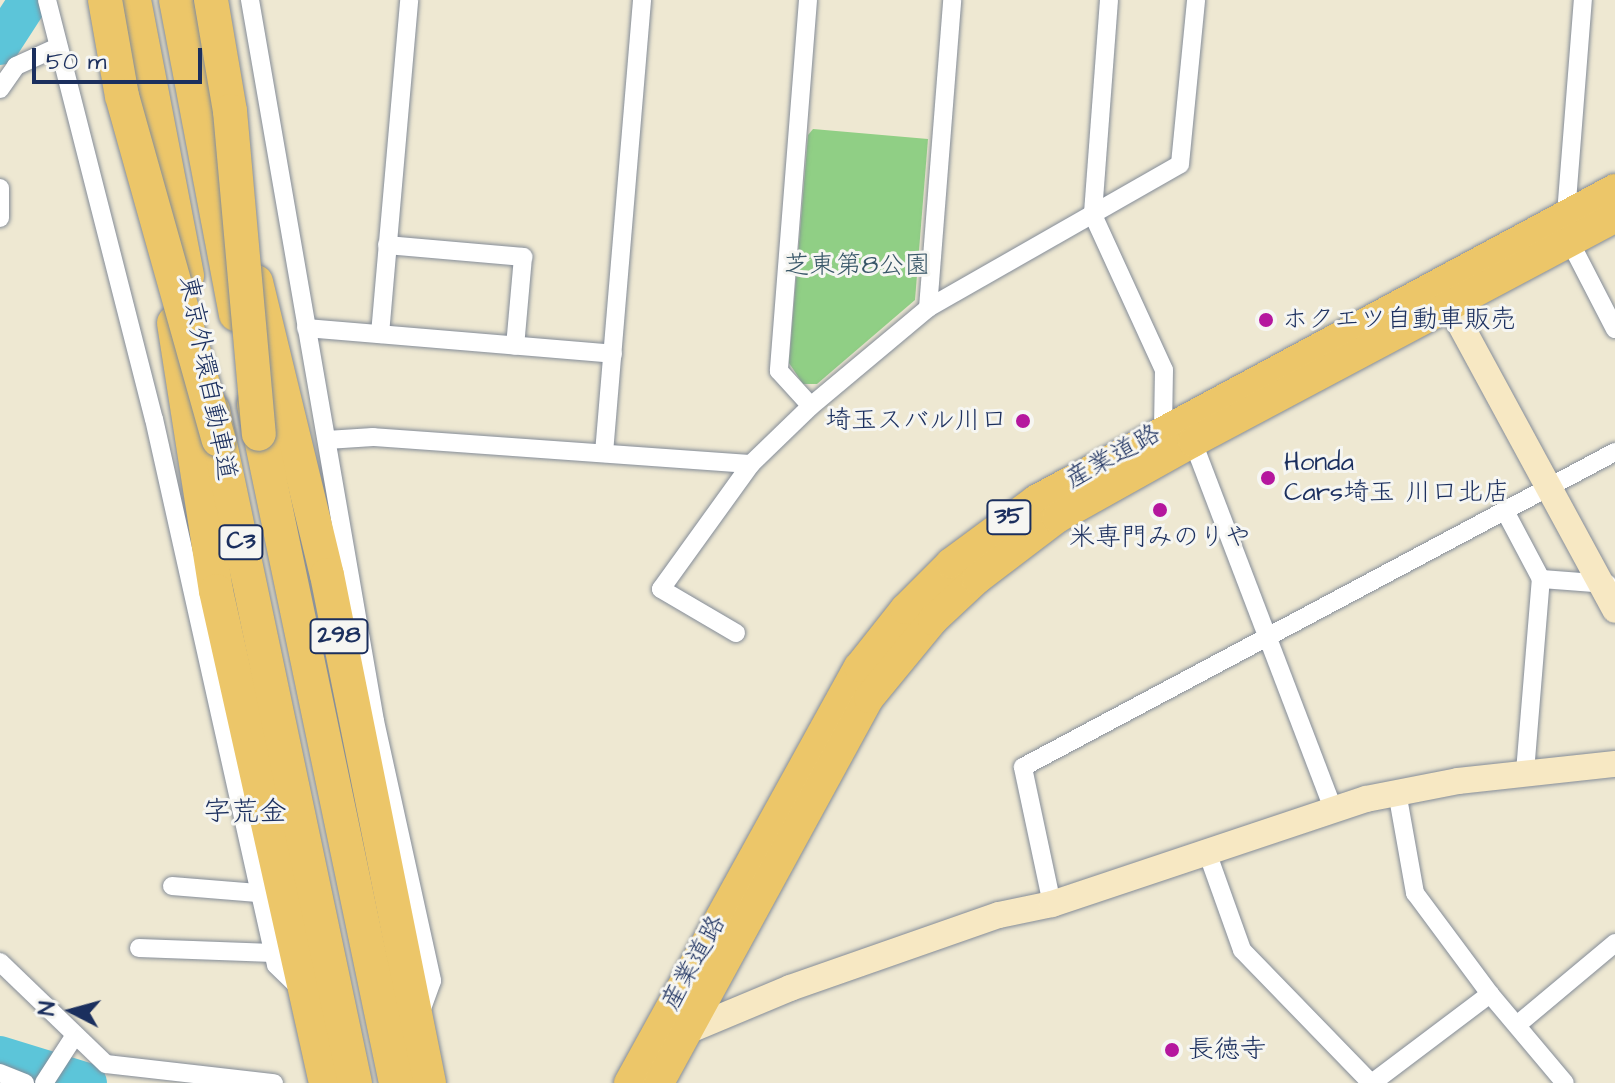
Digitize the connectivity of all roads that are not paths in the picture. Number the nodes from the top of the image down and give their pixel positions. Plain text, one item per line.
1 (47, 0) edge
2 (105, 0) edge
3 (117, 0) edge
4 (134, 0) edge
5 (176, 0) edge
6 (195, 0) edge
7 (211, 0) edge
8 (250, 0) edge
9 (409, 0) edge
10 (642, 0) edge
11 (808, 0) edge
12 (952, 0) edge
13 (1109, 0) edge
14 (1196, 0) edge
15 (1583, 0) edge
16 (58, 47) junction
17 (0, 89) edge
18 (0, 188) edge
19 (1615, 189) edge
20 (1093, 215) junction
21 (0, 218) edge
22 (1615, 218) edge
23 (1568, 228) junction
24 (387, 245) junction
25 (1444, 294) junction
26 (928, 308) junction
27 (306, 328) junction
28 (1615, 329) edge
29 (380, 334) junction
30 (515, 346) junction
31 (613, 354) junction
32 (811, 406) junction
33 (1163, 430) junction
34 (259, 434) junction
35 (219, 440) junction
36 (327, 440) junction
37 (1193, 442) junction
38 (1615, 452) edge
39 (604, 453) junction
40 (751, 464) junction
41 (1549, 489) junction
42 (1505, 511) junction
43 (1541, 579) junction
44 (1607, 584) edge
45 (1615, 610) edge
46 (736, 633) dead end
47 (1269, 636) junction
48 (1615, 764) edge
49 (1525, 772) junction
50 (1397, 792) junction
51 (1333, 809) junction
52 (1207, 852) junction
53 (172, 886) dead end
54 (258, 893) junction
55 (1052, 904) junction
56 (1615, 943) edge
57 (139, 948) dead end
58 (273, 953) junction
59 (0, 962) edge
60 (1490, 994) junction
61 (307, 996) junction
62 (417, 1023) junction
63 (1517, 1025) junction
64 (685, 1032) junction
65 (75, 1035) junction
66 (0, 1073) edge
67 (47, 1077) edge
68 (25, 1083) edge
69 (274, 1083) edge
70 (326, 1083) edge
71 (355, 1083) edge
72 (396, 1083) edge
73 (429, 1083) edge
74 (629, 1083) edge
75 (659, 1083) edge
76 (1372, 1083) edge
77 (1565, 1083) edge

1 - 16 street
2 - 35 highway, bridge
3 - 61 highway
4 - 35 highway, 東京外環自動車道 / C3, bridge
5 - 34 highway, 東京外環自動車道 / C3, bridge
6 - 62 highway, 298
7 - 34 highway, bridge
8 - 27 street
9 - 24 street
10 - 31 street
11 - 32 street
12 - 26 street
13 - 20 street
14 - 20 street
15 - 23 street
16 - 17 street
16 - 54 street
18 - 21 street
19 - 23 main road, 産業道路 / 35
20 - 26 street
20 - 33 street
22 - 23 main road, 産業道路 / 35
23 - 25 main road, 産業道路 / 35
23 - 28 street
24 - 29 street
24 - 30 street
25 - 33 main road, 産業道路 / 35
25 - 37 main road, 産業道路 / 35
25 - 41 street
26 - 32 street
27 - 29 street
27 - 36 street
29 - 30 street
30 - 31 street
31 - 39 street
32 - 40 street
33 - 74 main road, 産業道路 / 35
34 - 72 highway, 東京外環自動車道 / C3
35 - 71 highway, 東京外環自動車道 / C3
36 - 39 street
36 - 62 street
37 - 47 street
37 - 64 main road, 産業道路 / 35
38 - 41 street
39 - 40 street
40 - 46 street
41 - 42 street
41 - 44 street
42 - 43 street
42 - 47 street
43 - 44 street
43 - 49 street
44 - 45 street
47 - 51 street
47 - 55 street
48 - 49 street
49 - 50 street
50 - 51 street
50 - 60 street
51 - 52 street
52 - 55 street
52 - 76 street
53 - 54 street
54 - 58 street
55 - 64 street
56 - 63 street
57 - 58 street
58 - 61 street
59 - 65 street
60 - 63 street
60 - 76 street
61 - 70 highway
62 - 73 highway, 298
63 - 77 street
64 - 75 main road, 産業道路 / 35
65 - 67 street
65 - 69 street
66 - 68 street

